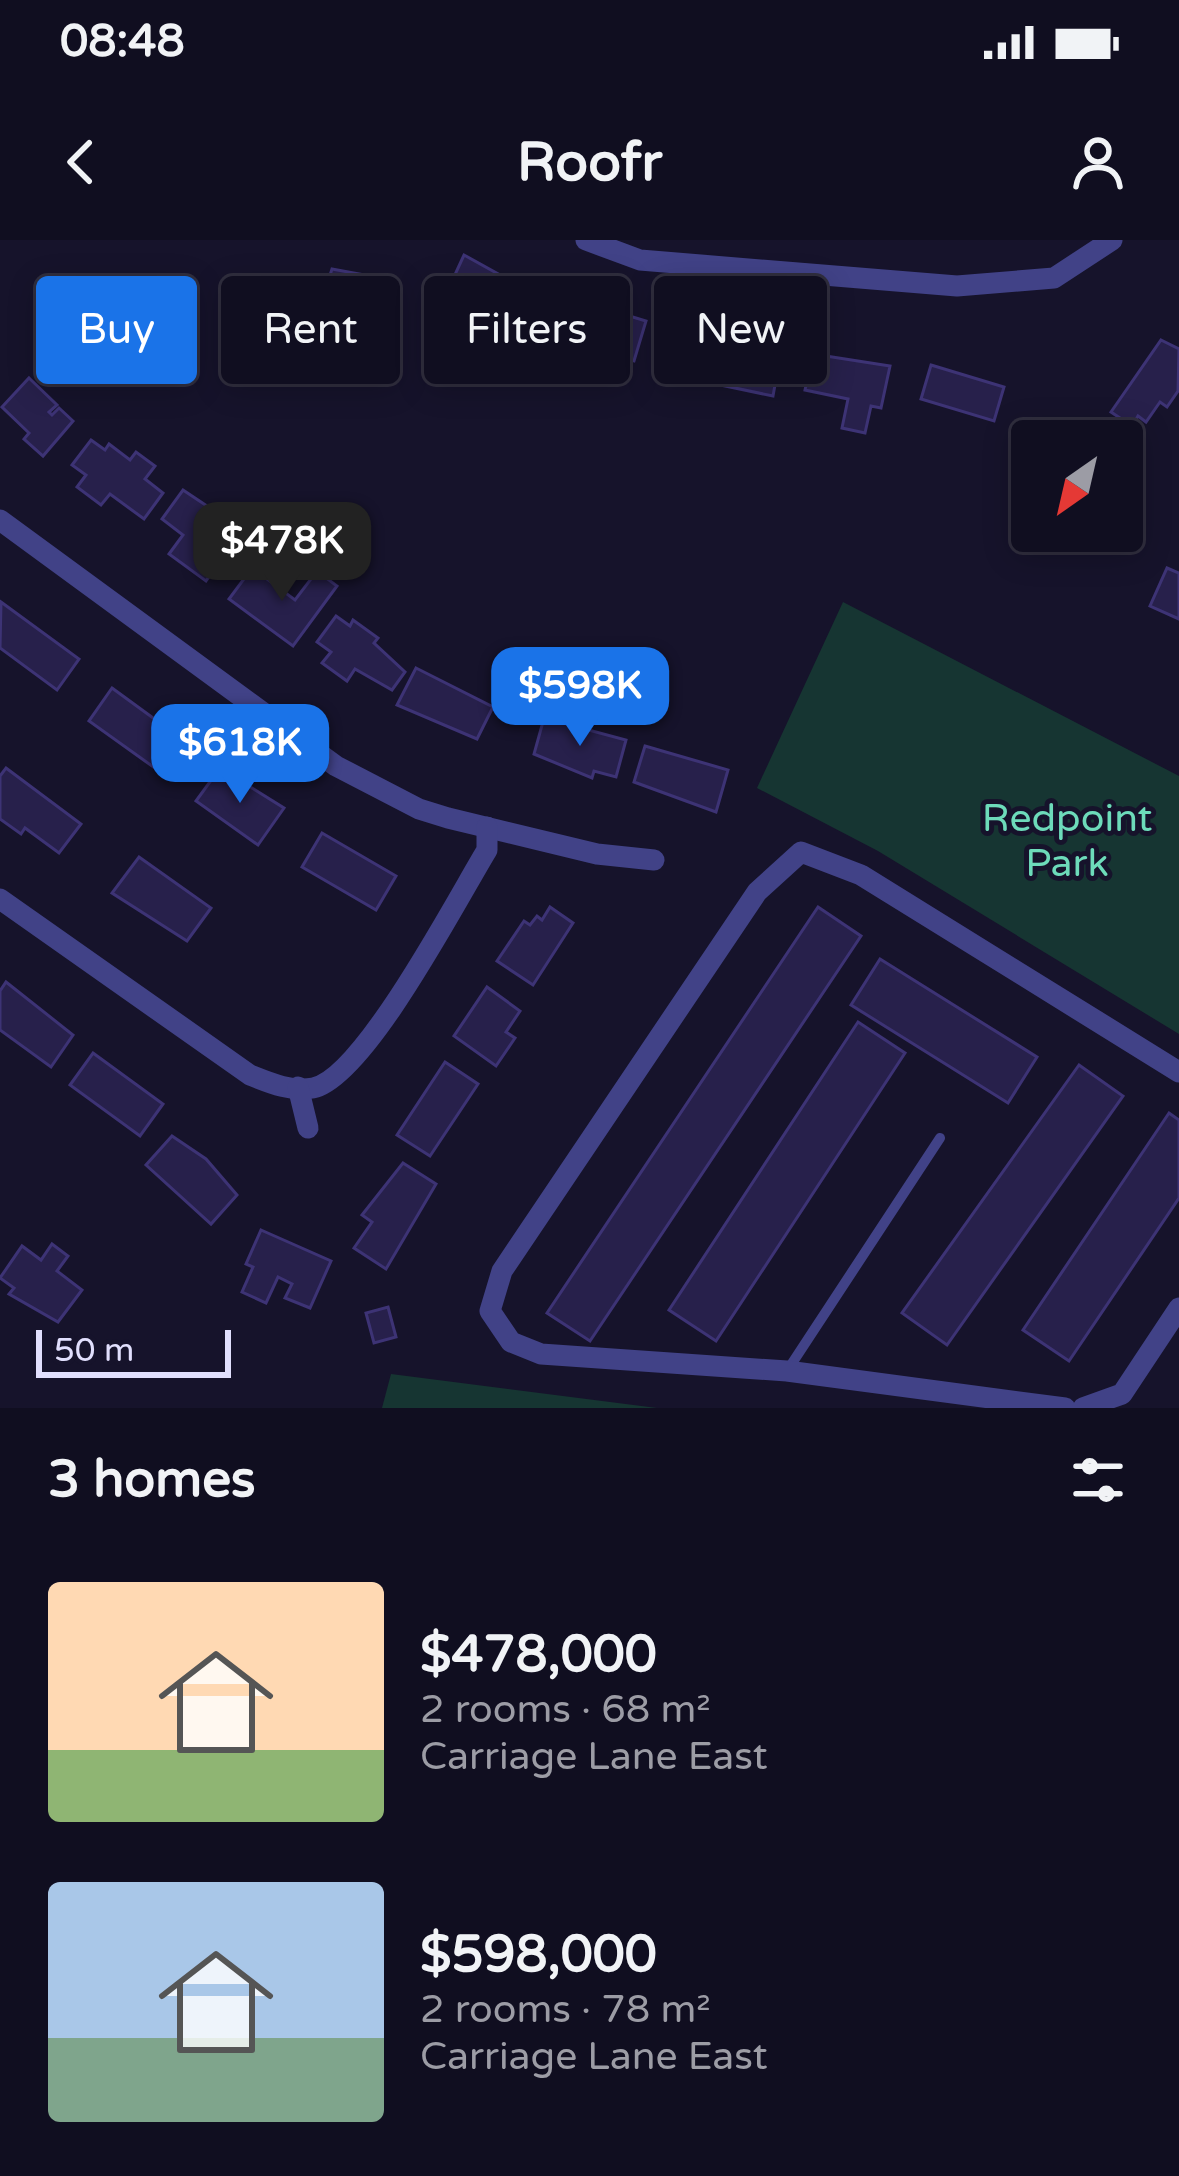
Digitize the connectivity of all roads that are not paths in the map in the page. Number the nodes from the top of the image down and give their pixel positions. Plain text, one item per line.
1 (586, 240) edge
2 (1112, 240) edge
3 (0, 520) edge
4 (488, 827) junction
5 (654, 860) dead end
6 (0, 899) edge
7 (1179, 1072) edge
8 (298, 1087) junction
9 (308, 1128) dead end
10 (940, 1138) dead end
11 (1179, 1308) edge
12 (788, 1371) junction
13 (1065, 1408) edge
14 (1083, 1408) edge

1 - 2 street
3 - 4 street
4 - 5 street
4 - 8 street
6 - 8 street
7 - 12 street
8 - 9 street
10 - 12 lane
11 - 14 street
12 - 13 street

